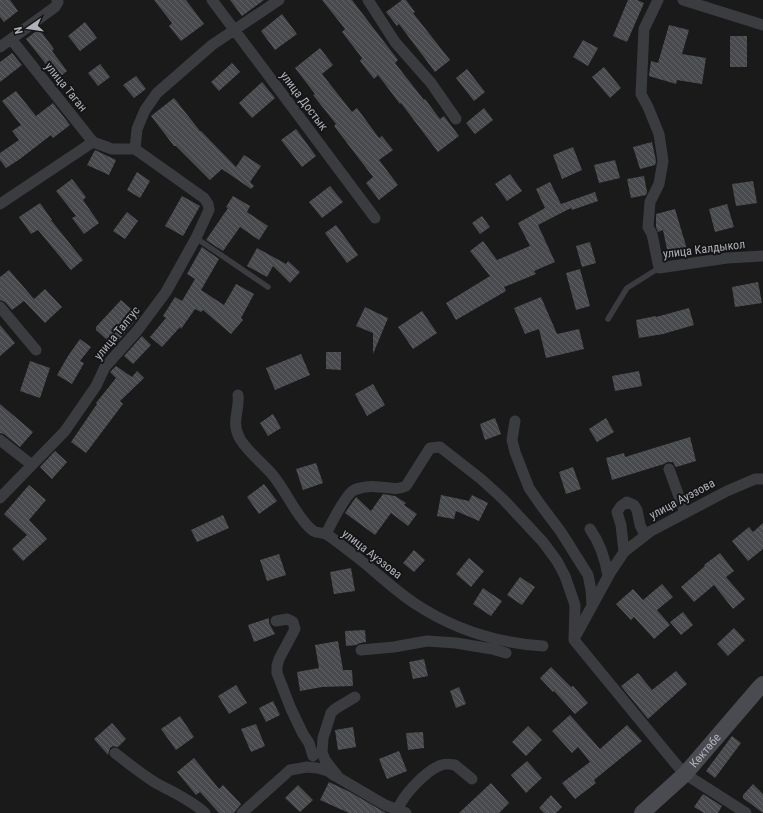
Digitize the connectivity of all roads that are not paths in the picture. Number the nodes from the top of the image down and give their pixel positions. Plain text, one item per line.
1 (57, 0) edge
2 (212, 0) edge
3 (279, 0) edge
4 (368, 0) edge
5 (658, 0) edge
6 (683, 0) edge
7 (763, 25) edge
8 (235, 30) junction
9 (11, 39) junction
10 (0, 47) edge
11 (456, 120) dead end
12 (93, 142) junction
13 (135, 148) junction
14 (0, 204) edge
15 (375, 218) dead end
16 (196, 238) junction
17 (763, 256) edge
18 (659, 268) junction
19 (268, 287) dead end
20 (0, 307) edge
21 (608, 319) dead end
22 (36, 350) dead end
23 (238, 395) dead end
24 (515, 421) dead end
25 (0, 440) edge
26 (32, 465) junction
27 (669, 469) dead end
28 (763, 480) edge
29 (0, 498) edge
30 (685, 513) junction
31 (590, 529) dead end
32 (326, 534) junction
33 (646, 535) junction
34 (624, 552) junction
35 (608, 576) junction
36 (592, 606) junction
37 (276, 621) dead end
38 (574, 640) junction
39 (543, 646) dead end
40 (362, 650) dead end
41 (506, 653) dead end
42 (763, 684) edge
43 (355, 697) dead end
44 (115, 753) dead end
45 (313, 756) dead end
46 (685, 774) junction
47 (338, 778) junction
48 (472, 779) dead end
49 (402, 811) edge
50 (205, 813) edge
51 (242, 813) edge
52 (642, 813) edge
53 (746, 813) edge

1 - 9 street
2 - 8 street, улица Достык
3 - 8 street
4 - 11 street
5 - 18 street, улица Калдыкол
6 - 7 street
8 - 13 street
8 - 15 street, улица Достык
9 - 10 street
9 - 12 street, улица Таган
12 - 13 street
12 - 14 street
13 - 16 street, улица Талтус
16 - 19 lane
16 - 26 street, улица Талтус
17 - 18 street, улица Калдыкол
18 - 21 lane
20 - 22 street
23 - 32 street, улица Ауэзова
24 - 36 street
25 - 26 street
26 - 29 street, улица Талтус
27 - 30 street
28 - 30 street, улица Ауэзова
30 - 33 street, улица Ауэзова
31 - 35 street
32 - 38 street
32 - 39 street, улица Ауэзова
33 - 34 street, улица Ауэзова
33 - 34 street
34 - 35 street, улица Ауэзова
35 - 36 street, улица Ауэзова
36 - 38 street, улица Ауэзова
37 - 45 street
38 - 46 street
40 - 41 street
42 - 46 street, Көктөбе
43 - 47 street
44 - 50 street
46 - 52 street, Көктөбе
46 - 53 street
47 - 49 street
47 - 51 street
48 - 49 street

